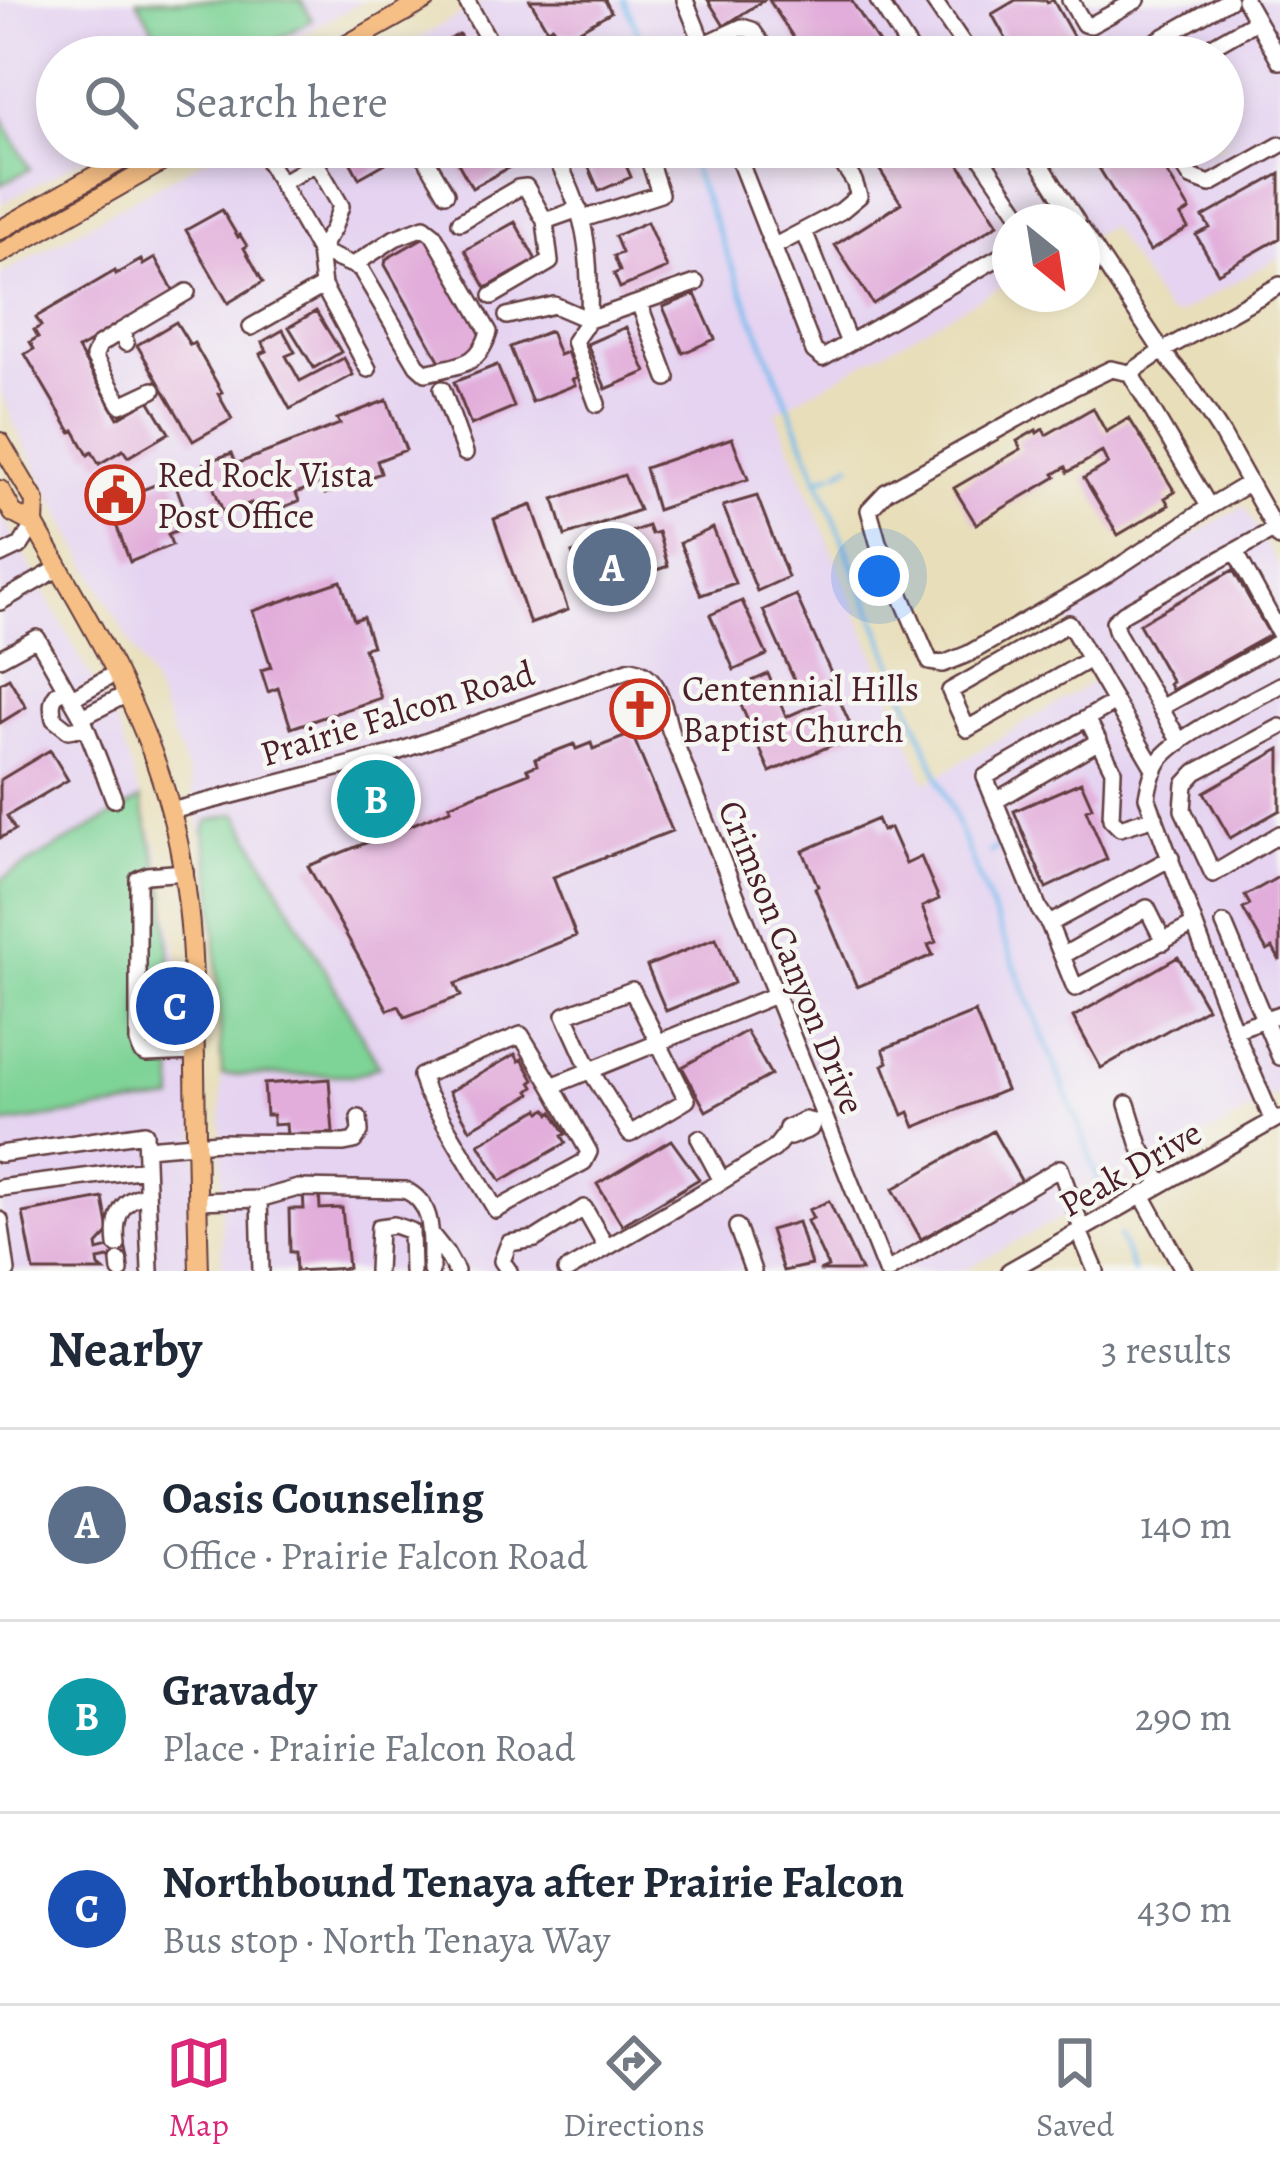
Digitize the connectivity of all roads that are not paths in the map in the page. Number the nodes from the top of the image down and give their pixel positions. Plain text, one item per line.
1 (426, 0) edge
2 (466, 0) edge
3 (685, 0) edge
4 (878, 0) edge
5 (933, 0) edge
6 (1070, 0) edge
7 (1137, 0) edge
8 (1229, 0) edge
9 (1245, 0) edge
10 (1256, 21) junction
11 (362, 36) edge
12 (486, 36) edge
13 (700, 36) edge
14 (728, 36) edge
15 (756, 36) edge
16 (901, 36) edge
17 (958, 36) edge
18 (1165, 36) edge
19 (1230, 36) edge
20 (1280, 61) edge
21 (1280, 145) edge
22 (1244, 165) edge
23 (109, 168) edge
24 (151, 168) edge
25 (272, 168) edge
26 (307, 168) edge
27 (319, 168) edge
28 (431, 168) edge
29 (560, 168) edge
30 (652, 168) edge
31 (742, 168) edge
32 (845, 168) edge
33 (988, 168) edge
34 (1046, 168) edge
35 (1185, 168) edge
36 (1239, 168) edge
37 (280, 183) junction
38 (446, 193) dead end
39 (1012, 204) edge
40 (1067, 204) edge
41 (581, 214) junction
42 (545, 221) junction
43 (460, 223) dead end
44 (0, 230) edge
45 (804, 231) junction
46 (773, 247) junction
47 (319, 251) junction
48 (0, 254) edge
49 (1100, 257) edge
50 (992, 261) edge
51 (355, 264) junction
52 (696, 283) dead end
53 (1280, 285) edge
54 (322, 286) junction
55 (187, 292) dead end
56 (492, 296) dead end
57 (639, 303) junction
58 (507, 316) dead end
59 (589, 320) junction
60 (250, 327) dead end
61 (849, 343) junction
62 (1162, 351) junction
63 (368, 369) dead end
64 (1130, 373) junction
65 (667, 378) dead end
66 (442, 389) dead end
67 (153, 390) dead end
68 (597, 404) dead end
69 (0, 442) edge
70 (465, 453) dead end
71 (1250, 483) junction
72 (0, 490) edge
73 (1212, 505) junction
74 (34, 524) junction
75 (1278, 534) edge
76 (1235, 551) junction
77 (0, 555) edge
78 (59, 568) junction
79 (0, 602) edge
80 (1280, 638) edge
81 (0, 658) edge
82 (1090, 659) junction
83 (639, 670) joint
84 (116, 673) junction
85 (1280, 685) edge
86 (69, 693) junction
87 (127, 694) junction
88 (1115, 702) junction
89 (1160, 708) junction
90 (1087, 718) junction
91 (84, 722) junction
92 (1280, 727) edge
93 (1099, 742) junction
94 (1180, 742) junction
95 (1155, 770) junction
96 (113, 799) dead end
97 (994, 801) junction
98 (171, 812) junction
99 (1155, 817) junction
100 (1280, 834) edge
101 (1172, 858) junction
102 (185, 872) junction
103 (1135, 878) junction
104 (1147, 908) junction
105 (1049, 924) junction
106 (1224, 924) dead end
107 (1193, 925) junction
108 (1164, 941) junction
109 (1062, 956) junction
110 (775, 995) junction
111 (1280, 1013) edge
112 (1264, 1022) junction
113 (1234, 1030) junction
114 (657, 1043) junction
115 (195, 1052) junction
116 (1280, 1057) edge
117 (590, 1070) junction
118 (552, 1085) junction
119 (1127, 1104) dead end
120 (359, 1118) dead end
121 (1277, 1119) edge
122 (818, 1120) junction
123 (699, 1138) dead end
124 (196, 1142) junction
125 (146, 1148) junction
126 (0, 1154) edge
127 (146, 1169) junction
128 (722, 1180) junction
129 (1162, 1184) junction
130 (0, 1188) edge
131 (148, 1195) junction
132 (1142, 1195) junction
133 (259, 1199) junction
134 (197, 1201) junction
135 (0, 1220) edge
136 (737, 1227) dead end
137 (1081, 1230) junction
138 (430, 1232) junction
139 (607, 1246) junction
140 (118, 1259) edge
141 (7, 1271) edge
142 (150, 1271) edge
143 (199, 1271) edge
144 (261, 1271) edge
145 (377, 1271) edge
146 (412, 1271) edge
147 (431, 1271) edge
148 (456, 1271) edge
149 (509, 1271) edge
150 (566, 1271) edge
151 (753, 1271) edge
152 (886, 1271) edge
153 (1009, 1271) edge
154 (1096, 1271) edge
155 (1184, 1271) edge

1 - 11 main road
2 - 12 street
3 - 13 street
4 - 16 street
5 - 17 street
6 - 7 street
8 - 18 street
9 - 10 street
10 - 19 street
10 - 20 street
14 - 15 street
21 - 22 street
23 - 44 main road
24 - 48 main road
25 - 37 street
26 - 37 street
27 - 47 street
28 - 38 street
29 - 41 street
30 - 41 street
31 - 46 street
32 - 45 street
33 - 39 street
34 - 40 street
35 - 36 street
37 - 47 street
41 - 42 street
41 - 59 street
42 - 43 street
42 - 56 street
45 - 46 street
45 - 61 street
46 - 61 street
47 - 51 street
47 - 54 street
49 - 62 street
50 - 61 street
51 - 51 street
52 - 57 street
53 - 62 street
54 - 60 street
54 - 63 street
55 - 67 street
57 - 59 street
57 - 65 street
58 - 59 street
59 - 68 street
62 - 64 street
62 - 71 street
64 - 73 street
64 - 73 street
66 - 70 street
69 - 74 main road
71 - 73 street
71 - 75 street
72 - 74 main road
74 - 77 street
74 - 78 main road
75 - 76 street
76 - 80 street
76 - 89 street
78 - 79 street
78 - 84 main road
80 - 89 street
81 - 86 street
82 - 82 street
82 - 88 street
83 - 98 street, Prairie Falcon Road
83 - 110 street, Crimson Canyon Drive
84 - 86 street
84 - 87 main road
85 - 94 street
86 - 91 street
86 - 91 street
87 - 91 street
87 - 98 main road
88 - 90 street
88 - 95 street
89 - 94 street
90 - 93 street
90 - 97 street
91 - 96 street
92 - 100 street
93 - 97 street
93 - 99 street
94 - 95 street
95 - 99 street
97 - 105 street
98 - 102 main road
99 - 101 street
101 - 103 street
101 - 107 street
102 - 115 main road
102 - 115 street
103 - 104 street
103 - 105 street
104 - 108 street
104 - 109 street
105 - 109 street
106 - 112 street
107 - 108 street
107 - 113 street
108 - 109 street
110 - 114 street
110 - 122 street, Crimson Canyon Drive
111 - 112 street
112 - 113 street
112 - 116 street
113 - 121 street
114 - 117 street
114 - 117 street
114 - 117 street
115 - 124 main road
117 - 118 street
118 - 118 street
119 - 129 street
120 - 124 street
121 - 129 street, Peak Drive
122 - 128 street
122 - 152 street, Crimson Canyon Drive
123 - 128 street
124 - 125 street
124 - 134 main road
125 - 126 street
125 - 127 street
127 - 130 street
127 - 131 street
128 - 139 street
129 - 132 street, Peak Drive
131 - 140 street
131 - 142 street
132 - 137 street, Peak Drive
132 - 155 street
133 - 134 street
133 - 138 street
133 - 144 street
134 - 143 main road
135 - 141 street
136 - 151 street
137 - 152 street
137 - 153 street, Peak Drive
137 - 154 street
138 - 147 street
138 - 148 street
139 - 149 street
139 - 150 street
145 - 146 street

